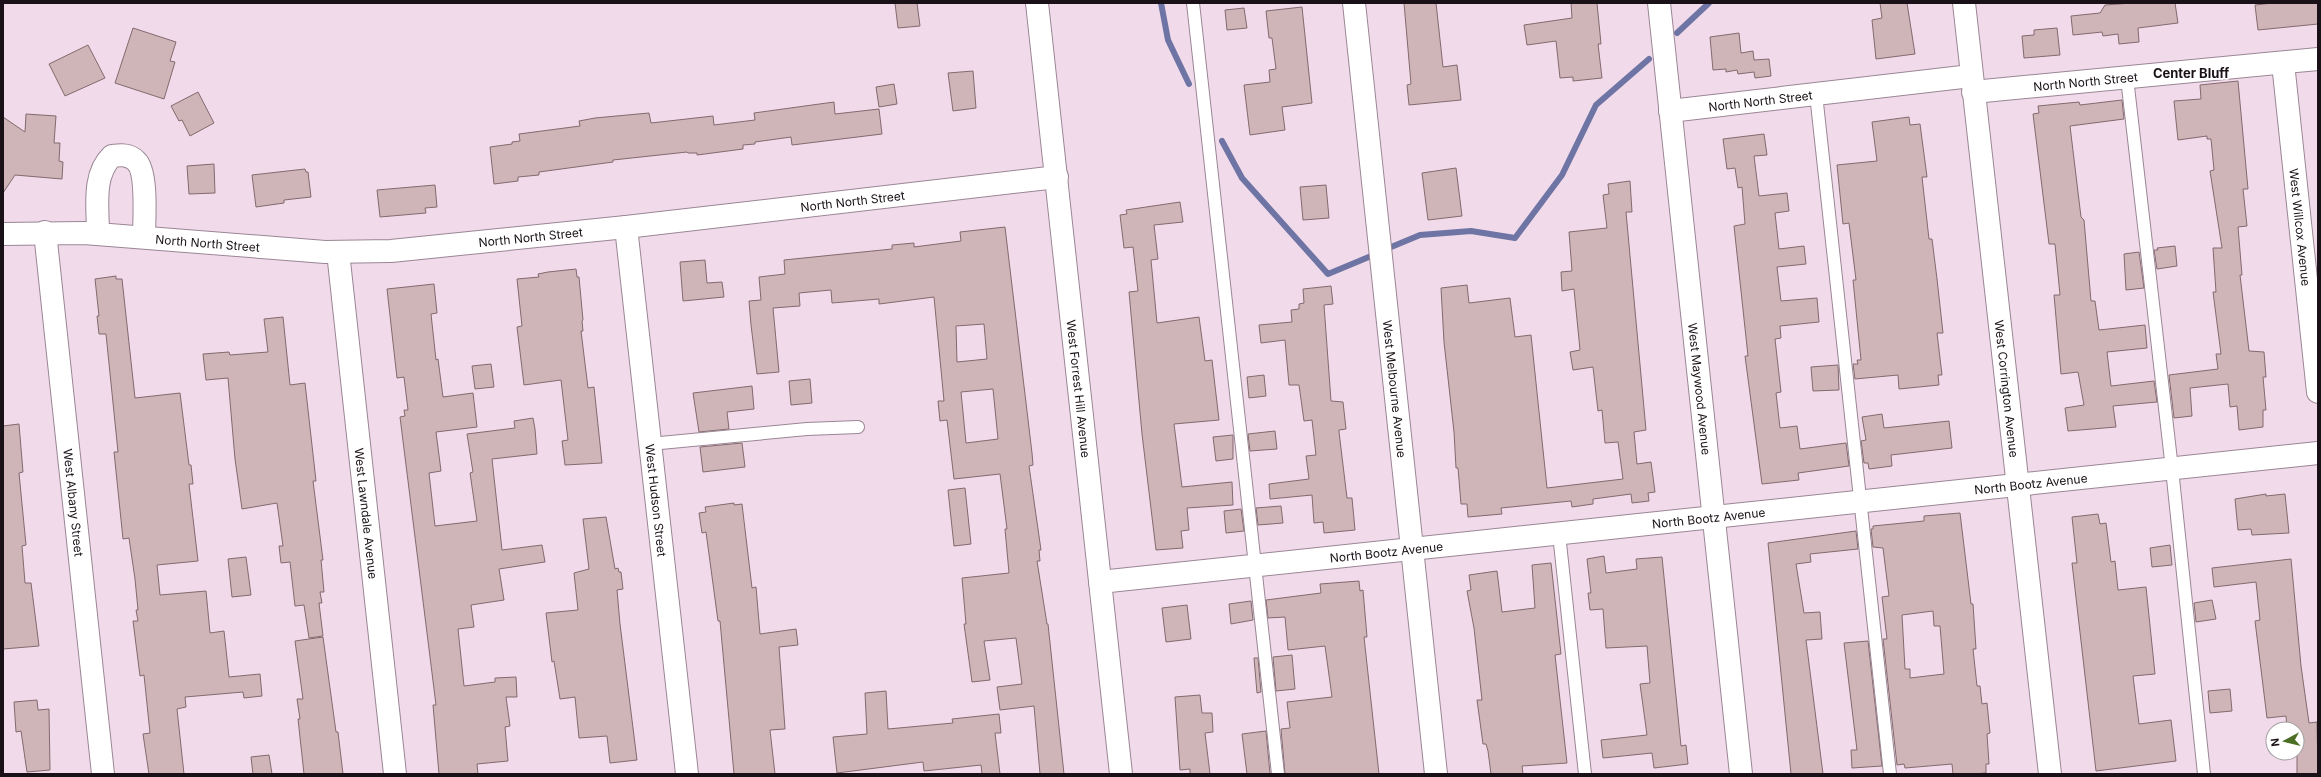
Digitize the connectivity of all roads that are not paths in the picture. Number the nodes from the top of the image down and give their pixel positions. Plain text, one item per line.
1 (1038, 3) edge
2 (1193, 3) edge
3 (1354, 3) edge
4 (1659, 3) edge
5 (1964, 3) edge
6 (2318, 59) edge
7 (2283, 63) junction
8 (2127, 78) junction
9 (1972, 84) junction
10 (1816, 94) junction
11 (1670, 111) junction
12 (1057, 177) junction
13 (626, 228) junction
14 (45, 232) junction
15 (3, 234) edge
16 (98, 234) junction
17 (144, 237) junction
18 (338, 252) junction
19 (2318, 392) edge
20 (858, 427) dead end
21 (650, 444) junction
22 (2318, 453) edge
23 (2172, 469) junction
24 (2016, 486) junction
25 (1860, 502) junction
26 (1712, 518) junction
27 (1559, 534) junction
28 (1412, 549) junction
29 (1255, 566) junction
30 (1100, 582) junction
31 (103, 774) edge
32 (395, 774) edge
33 (687, 774) edge
34 (1121, 774) edge
35 (1278, 774) edge
36 (1436, 774) edge
37 (1585, 774) edge
38 (1741, 774) edge
39 (1890, 774) edge
40 (2050, 774) edge
41 (2204, 774) edge

1 - 12 street, West Forrest Hill Avenue
2 - 29 lane
3 - 28 street, West Melbourne Avenue
4 - 11 street, West Maywood Avenue
5 - 9 street, West Corrington Avenue
6 - 7 street, North North Street
7 - 8 street, North North Street
7 - 19 street, West Willcox Avenue
8 - 9 street, North North Street
8 - 23 lane
9 - 10 street, North North Street
9 - 24 street, West Corrington Avenue
10 - 11 street, North North Street
10 - 25 lane
11 - 26 street, West Maywood Avenue
12 - 13 street, North North Street
12 - 30 street, West Forrest Hill Avenue
13 - 18 street, North North Street
13 - 21 street, West Hudson Street
14 - 15 street, North North Street
14 - 16 street, North North Street
14 - 31 street, West Albany Street
16 - 17 street, North North Street
16 - 17 street
17 - 18 street, North North Street
18 - 32 street, West Lawndale Avenue
20 - 21 lane
21 - 33 street, West Hudson Street
22 - 23 street, North Bootz Avenue
23 - 24 street, North Bootz Avenue
23 - 41 lane
24 - 25 street, North Bootz Avenue
24 - 40 street, West Corrington Avenue
25 - 26 street, North Bootz Avenue
25 - 39 lane
26 - 27 street, North Bootz Avenue
26 - 38 street, West Maywood Avenue
27 - 28 street, North Bootz Avenue
27 - 37 lane
28 - 29 street, North Bootz Avenue
28 - 36 street, West Melbourne Avenue
29 - 30 street, North Bootz Avenue
29 - 35 lane
30 - 34 street, West Forrest Hill Avenue

